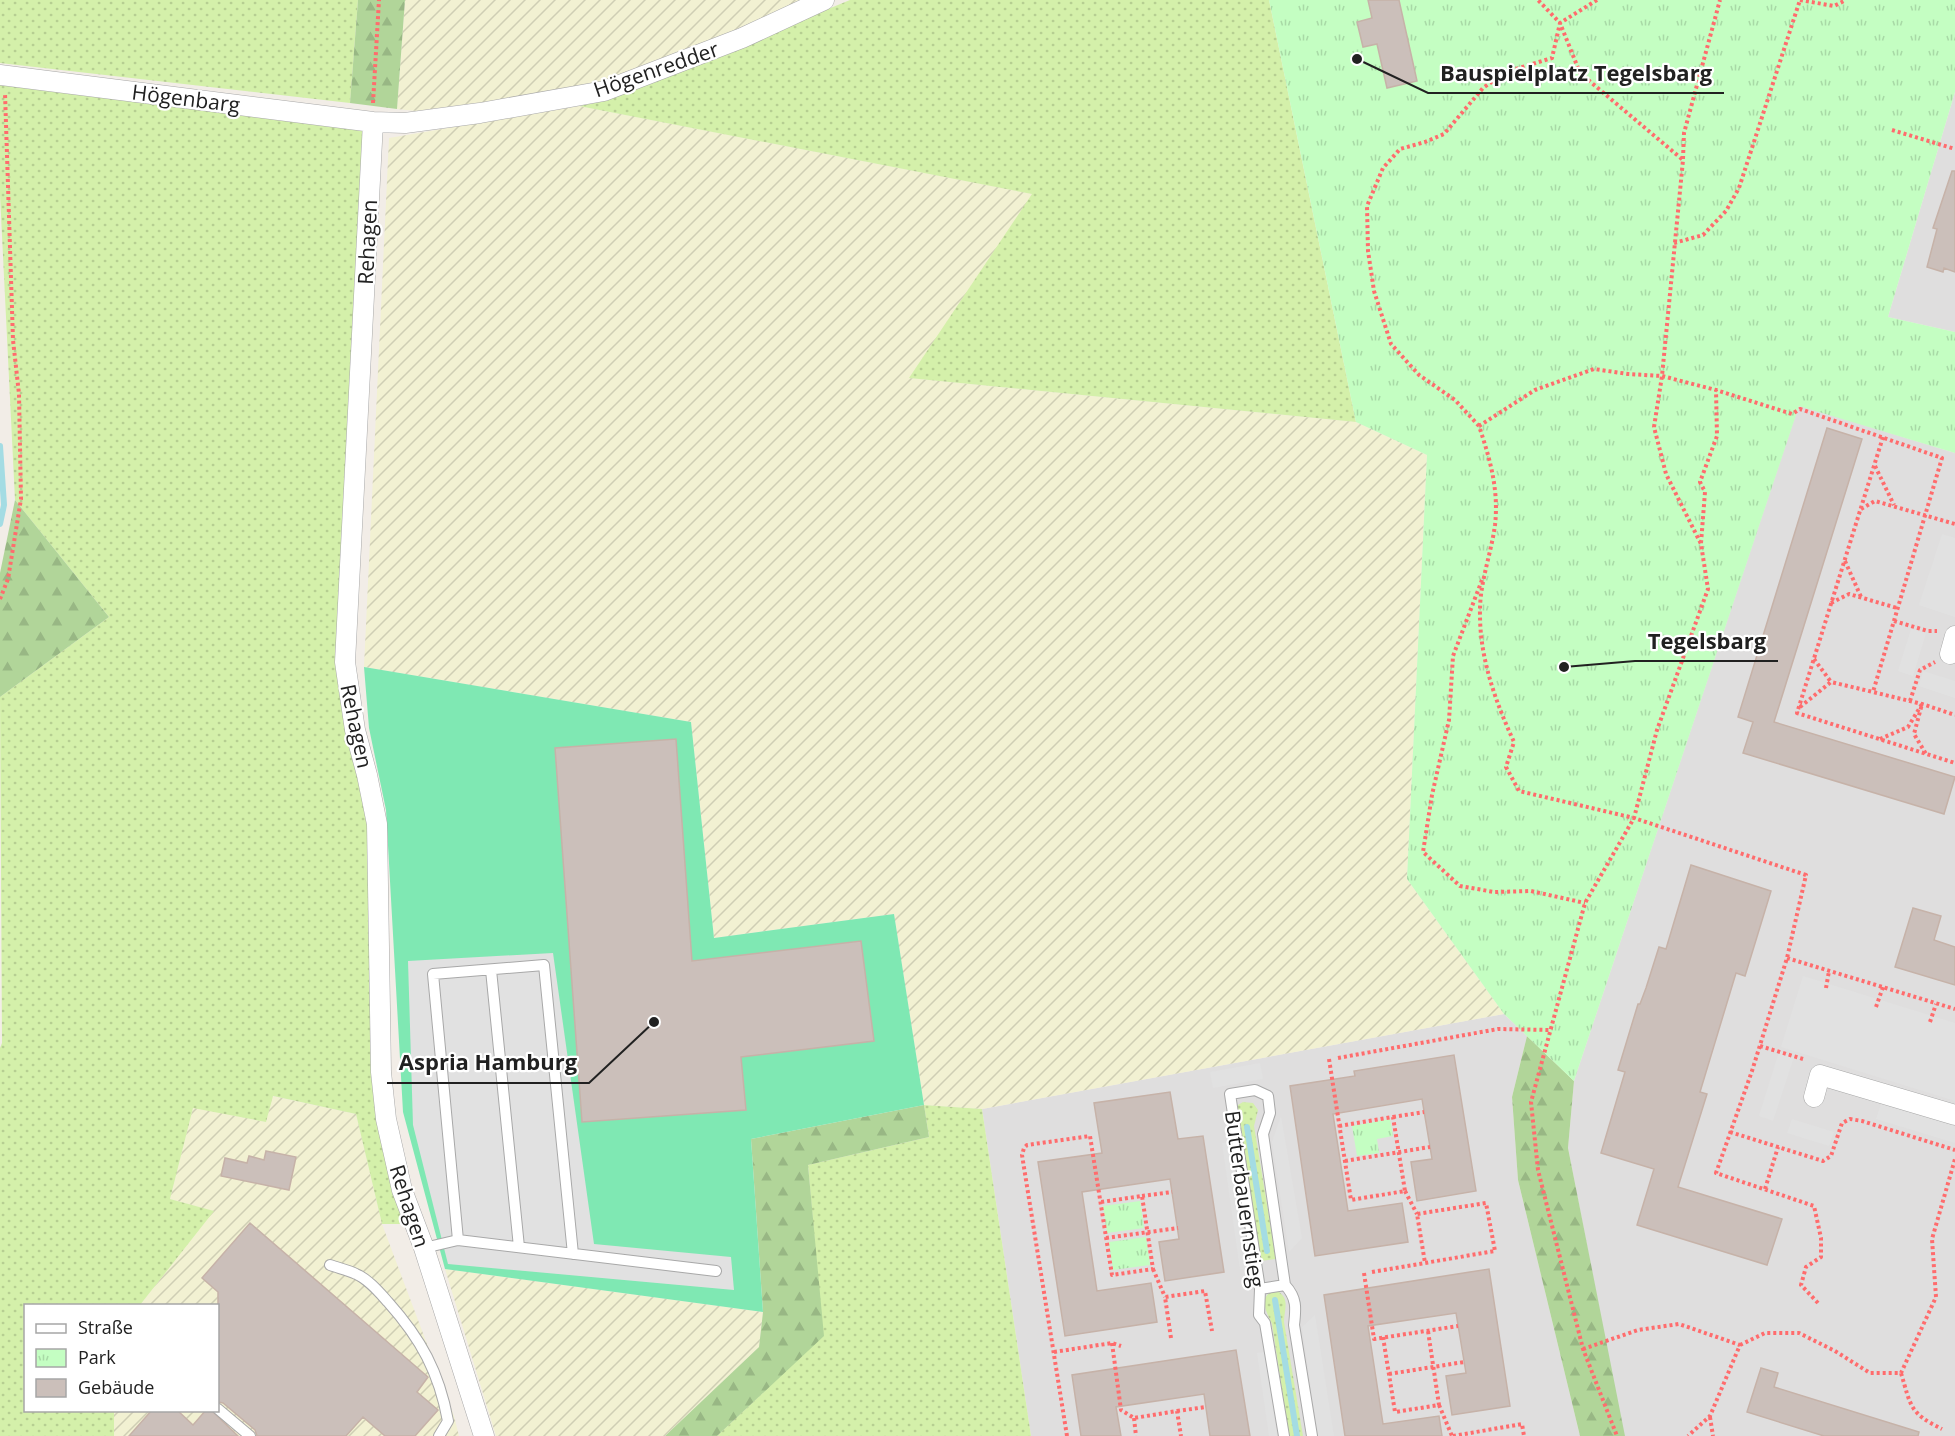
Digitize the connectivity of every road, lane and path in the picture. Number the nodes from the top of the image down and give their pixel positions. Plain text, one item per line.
1 (379, 0) edge
2 (824, 0) edge
3 (1538, 0) edge
4 (1598, 0) edge
5 (1720, 0) edge
6 (1800, 0) edge
7 (1846, 0) edge
8 (1560, 23) junction
9 (3, 75) edge
10 (373, 122) junction
11 (1892, 130) dead end
12 (1955, 149) edge
13 (1683, 160) junction
14 (1674, 243) junction
15 (1662, 376) junction
16 (1716, 390) junction
17 (1479, 426) junction
18 (1883, 437) junction
19 (1874, 466) junction
20 (1894, 506) junction
21 (1860, 510) junction
22 (1924, 514) junction
23 (1955, 524) edge
24 (1701, 544) junction
25 (1845, 561) junction
26 (1485, 572) junction
27 (0, 598) edge
28 (1862, 598) junction
29 (1832, 603) junction
30 (1898, 608) junction
31 (1894, 621) junction
32 (1950, 641) edge
33 (1814, 659) junction
34 (1831, 682) junction
35 (1873, 692) junction
36 (1910, 701) junction
37 (1922, 704) junction
38 (1799, 708) junction
39 (1955, 716) edge
40 (1880, 739) junction
41 (1927, 754) junction
42 (1955, 763) edge
43 (1634, 818) junction
44 (1586, 903) junction
45 (1787, 958) junction
46 (491, 970) junction
47 (1829, 970) junction
48 (1883, 987) junction
49 (1826, 988) dead end
50 (1936, 1004) junction
51 (1876, 1007) dead end
52 (1955, 1010) edge
53 (1930, 1022) dead end
54 (1551, 1030) junction
55 (1760, 1046) junction
56 (1338, 1058) dead end
57 (1329, 1059) dead end
58 (1803, 1059) dead end
59 (1814, 1097) dead end
60 (1424, 1112) dead end
61 (1955, 1115) edge
62 (1393, 1117) junction
63 (1339, 1126) junction
64 (1730, 1132) junction
65 (1778, 1147) junction
66 (1430, 1148) dead end
67 (1955, 1150) edge
68 (1399, 1153) junction
69 (1955, 1159) edge
70 (1345, 1161) junction
71 (1765, 1189) junction
72 (1406, 1191) junction
73 (1172, 1192) dead end
74 (1142, 1196) junction
75 (1101, 1202) junction
76 (1417, 1214) junction
77 (1178, 1227) dead end
78 (1148, 1232) junction
79 (1106, 1238) junction
80 (458, 1240) junction
81 (519, 1247) junction
82 (424, 1248) junction
83 (573, 1254) junction
84 (1425, 1263) junction
85 (330, 1265) dead end
86 (1153, 1269) junction
87 (716, 1271) dead end
88 (1372, 1272) dead end
89 (1364, 1273) dead end
90 (1285, 1285) junction
91 (1260, 1289) junction
92 (1165, 1297) junction
93 (1818, 1303) dead end
94 (1458, 1326) dead end
95 (1212, 1331) dead end
96 (1428, 1331) junction
97 (1383, 1337) junction
98 (1171, 1338) dead end
99 (1112, 1343) junction
100 (1740, 1345) junction
101 (1121, 1346) dead end
102 (1583, 1349) junction
103 (1054, 1352) junction
104 (1464, 1362) dead end
105 (1433, 1367) junction
106 (1901, 1373) junction
107 (1389, 1374) junction
108 (1439, 1406) junction
109 (1206, 1407) dead end
110 (219, 1410) edge
111 (1177, 1411) junction
112 (1710, 1416) junction
113 (1134, 1418) junction
114 (1942, 1429) dead end
115 (250, 1436) edge
116 (439, 1436) edge
117 (484, 1436) edge
118 (1067, 1436) edge
119 (1136, 1436) edge
120 (1181, 1436) edge
121 (1284, 1436) edge
122 (1312, 1436) edge
123 (1452, 1436) edge
124 (1524, 1436) edge
125 (1617, 1436) edge
126 (1688, 1436) edge
127 (1713, 1436) edge

1 - 10 path
2 - 10 street, Högenredder
3 - 8 path
4 - 8 path
5 - 13 path
6 - 7 path
6 - 14 path
8 - 13 path
8 - 17 path
9 - 10 street, Högenbarg
9 - 27 path
10 - 82 street, Rehagen
11 - 12 path
13 - 14 path
14 - 15 path
15 - 16 path
15 - 17 path
15 - 24 path
16 - 18 path
16 - 24 path
17 - 26 path
18 - 19 path
18 - 22 path
19 - 20 path
19 - 21 path
20 - 21 path
20 - 22 path
21 - 25 path
22 - 23 path
22 - 30 path
24 - 43 path
25 - 28 path
25 - 29 path
26 - 43 path
26 - 44 path
28 - 29 path
28 - 30 path
29 - 33 path
30 - 31 path
31 - 32 path
31 - 35 path
32 - 36 path
33 - 34 path
33 - 38 path
34 - 35 path
34 - 38 path
35 - 36 path
36 - 37 path
37 - 39 path
37 - 40 path
37 - 41 path
38 - 40 path
40 - 41 path
41 - 42 path
43 - 44 path
43 - 45 path
44 - 54 path
45 - 47 path
45 - 55 path
46 - 80 lane
46 - 81 lane
46 - 83 lane
47 - 48 path
47 - 49 path
48 - 50 path
48 - 51 path
50 - 52 path
50 - 53 path
54 - 56 path
54 - 102 path
55 - 58 path
55 - 64 path
57 - 63 path
59 - 61 street
60 - 62 path
62 - 63 path
62 - 68 path
63 - 70 path
64 - 65 path
64 - 71 path
65 - 67 path
65 - 71 path
66 - 68 path
68 - 70 path
68 - 72 path
69 - 106 path
70 - 72 path
71 - 93 path
72 - 76 path
73 - 74 path
74 - 75 path
74 - 78 path
75 - 79 path
75 - 103 path
76 - 84 path
76 - 84 path
77 - 78 path
78 - 79 path
78 - 86 path
79 - 86 path
80 - 81 lane
80 - 82 lane
81 - 83 lane
82 - 117 street, Rehagen
83 - 87 lane
84 - 88 path
85 - 116 lane
86 - 92 path
89 - 97 path
90 - 91 lane
90 - 91 lane, Butterbauernstieg
90 - 122 lane, Butterbauernstieg
91 - 121 lane, Butterbauernstieg
92 - 95 path
92 - 98 path
94 - 96 path
96 - 97 path
96 - 105 path
97 - 107 path
99 - 101 path
99 - 103 path
99 - 113 path
100 - 102 path
100 - 106 path
100 - 112 path
102 - 125 path
103 - 118 path
104 - 105 path
105 - 107 path
105 - 108 path
106 - 114 path
107 - 108 path
108 - 123 path
109 - 111 path
110 - 115 lane
111 - 113 path
111 - 120 path
112 - 126 path
112 - 127 path
113 - 119 path
123 - 124 path

